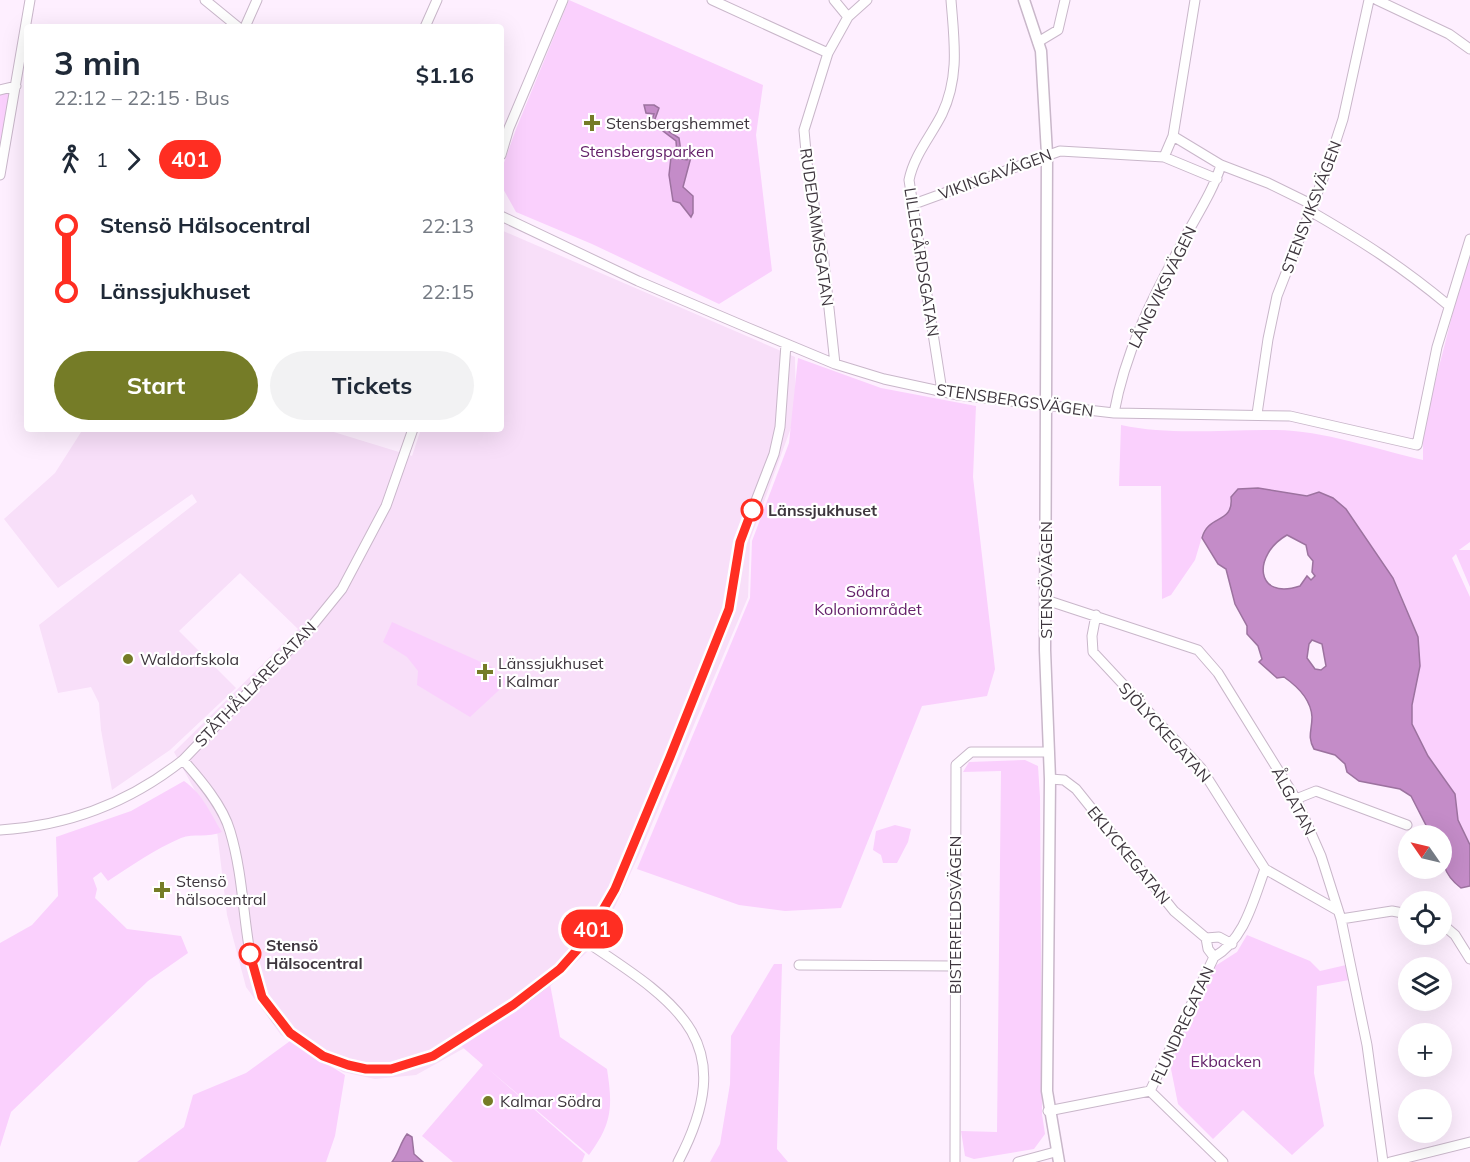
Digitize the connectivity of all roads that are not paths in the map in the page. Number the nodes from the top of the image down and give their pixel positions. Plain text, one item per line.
1 (30, 0) edge
2 (205, 0) edge
3 (257, 0) edge
4 (436, 0) edge
5 (563, 0) edge
6 (712, 0) edge
7 (834, 0) edge
8 (867, 0) edge
9 (951, 0) edge
10 (1024, 0) edge
11 (1065, 0) edge
12 (1195, 0) edge
13 (1369, 0) edge
14 (1377, 0) edge
15 (848, 17) junction
16 (26, 24) edge
17 (234, 24) edge
18 (246, 24) edge
19 (426, 24) edge
20 (24, 37) edge
21 (1038, 42) junction
22 (1470, 49) edge
23 (828, 53) junction
24 (16, 86) junction
25 (0, 90) edge
26 (1173, 136) junction
27 (504, 145) edge
28 (1047, 154) junction
29 (1164, 157) junction
30 (1221, 165) junction
31 (0, 170) edge
32 (1217, 179) junction
33 (914, 204) junction
34 (1312, 208) junction
35 (504, 217) edge
36 (1470, 239) edge
37 (1448, 305) junction
38 (786, 344) junction
39 (835, 364) junction
40 (942, 391) junction
41 (1047, 405) junction
42 (1114, 413) junction
43 (1257, 414) junction
44 (412, 432) edge
45 (1046, 600) junction
46 (1096, 615) junction
47 (1049, 752) junction
48 (183, 760) junction
49 (1050, 779) junction
50 (1296, 799) junction
51 (1407, 825) dead end
52 (0, 830) edge
53 (1265, 869) junction
54 (1398, 912) edge
55 (1339, 914) junction
56 (1452, 932) edge
57 (1206, 938) junction
58 (585, 941) junction
59 (1232, 944) junction
60 (1214, 957) junction
61 (1470, 959) edge
62 (799, 965) dead end
63 (954, 966) junction
64 (1150, 1091) junction
65 (1048, 1111) junction
66 (1470, 1142) edge
67 (1057, 1157) edge
68 (678, 1162) edge
69 (955, 1162) edge
70 (1018, 1162) edge
71 (1222, 1162) edge
72 (1383, 1162) edge
73 (1390, 1162) edge

1 - 16 street
2 - 17 street
3 - 18 street
4 - 19 street
5 - 27 street
6 - 23 street
7 - 15 street
8 - 15 street, RUDEDAMMSGATAN
9 - 33 street, LILLEGÅRDSGATAN
10 - 21 street, STENSÖVÄGEN
11 - 21 street
12 - 26 street
13 - 34 street, STENSVIKSVÄGEN
14 - 22 street
15 - 23 street, RUDEDAMMSGATAN
20 - 24 street
21 - 28 street, STENSÖVÄGEN
23 - 39 street, RUDEDAMMSGATAN
24 - 25 street
24 - 31 street
26 - 29 street
26 - 30 street
28 - 29 street, VIKINGAVÄGEN
28 - 33 street, VIKINGAVÄGEN
28 - 41 street, STENSÖVÄGEN
29 - 32 street, VIKINGAVÄGEN
30 - 32 street, LÅNGVIKSVÄGEN
30 - 34 street
32 - 42 street, LÅNGVIKSVÄGEN
33 - 40 street, LILLEGÅRDSGATAN
34 - 37 street
34 - 43 street, STENSVIKSVÄGEN
35 - 38 street, STENSBERGSVÄGEN
36 - 37 street
37 - 43 street, STENSBERGSVÄGEN
38 - 39 street, STENSBERGSVÄGEN
38 - 58 street
39 - 40 street, STENSBERGSVÄGEN
40 - 41 street, STENSBERGSVÄGEN
41 - 42 street, STENSBERGSVÄGEN
41 - 45 street, STENSÖVÄGEN
42 - 43 street, STENSBERGSVÄGEN
44 - 48 street, STÅTHÅLLAREGATAN
45 - 46 street, ÅLGATAN
45 - 47 street, STENSÖVÄGEN
46 - 50 street, ÅLGATAN
46 - 53 street, SJÖLYCKEGATAN
47 - 49 street, STENSÖVÄGEN
47 - 63 street, BISTERFELDSVÄGEN
48 - 52 street, STÅTHÅLLAREGATAN
48 - 58 street
49 - 57 street, EKLYCKEGATAN
49 - 65 street, STENSÖVÄGEN
50 - 51 street
50 - 55 street, ÅLGATAN
53 - 55 street, SJÖLYCKEGATAN
53 - 59 street, FLUNDREGATAN
54 - 55 street
55 - 72 street, ÅLGATAN
56 - 61 street
57 - 59 street, EKLYCKEGATAN
57 - 60 street, EKLYCKEGATAN
58 - 68 street
59 - 60 street, FLUNDREGATAN
60 - 64 street, FLUNDREGATAN
62 - 63 street
63 - 69 street, BISTERFELDSVÄGEN
64 - 65 street
64 - 71 street
65 - 67 street, STENSÖVÄGEN
66 - 73 street
67 - 70 street

